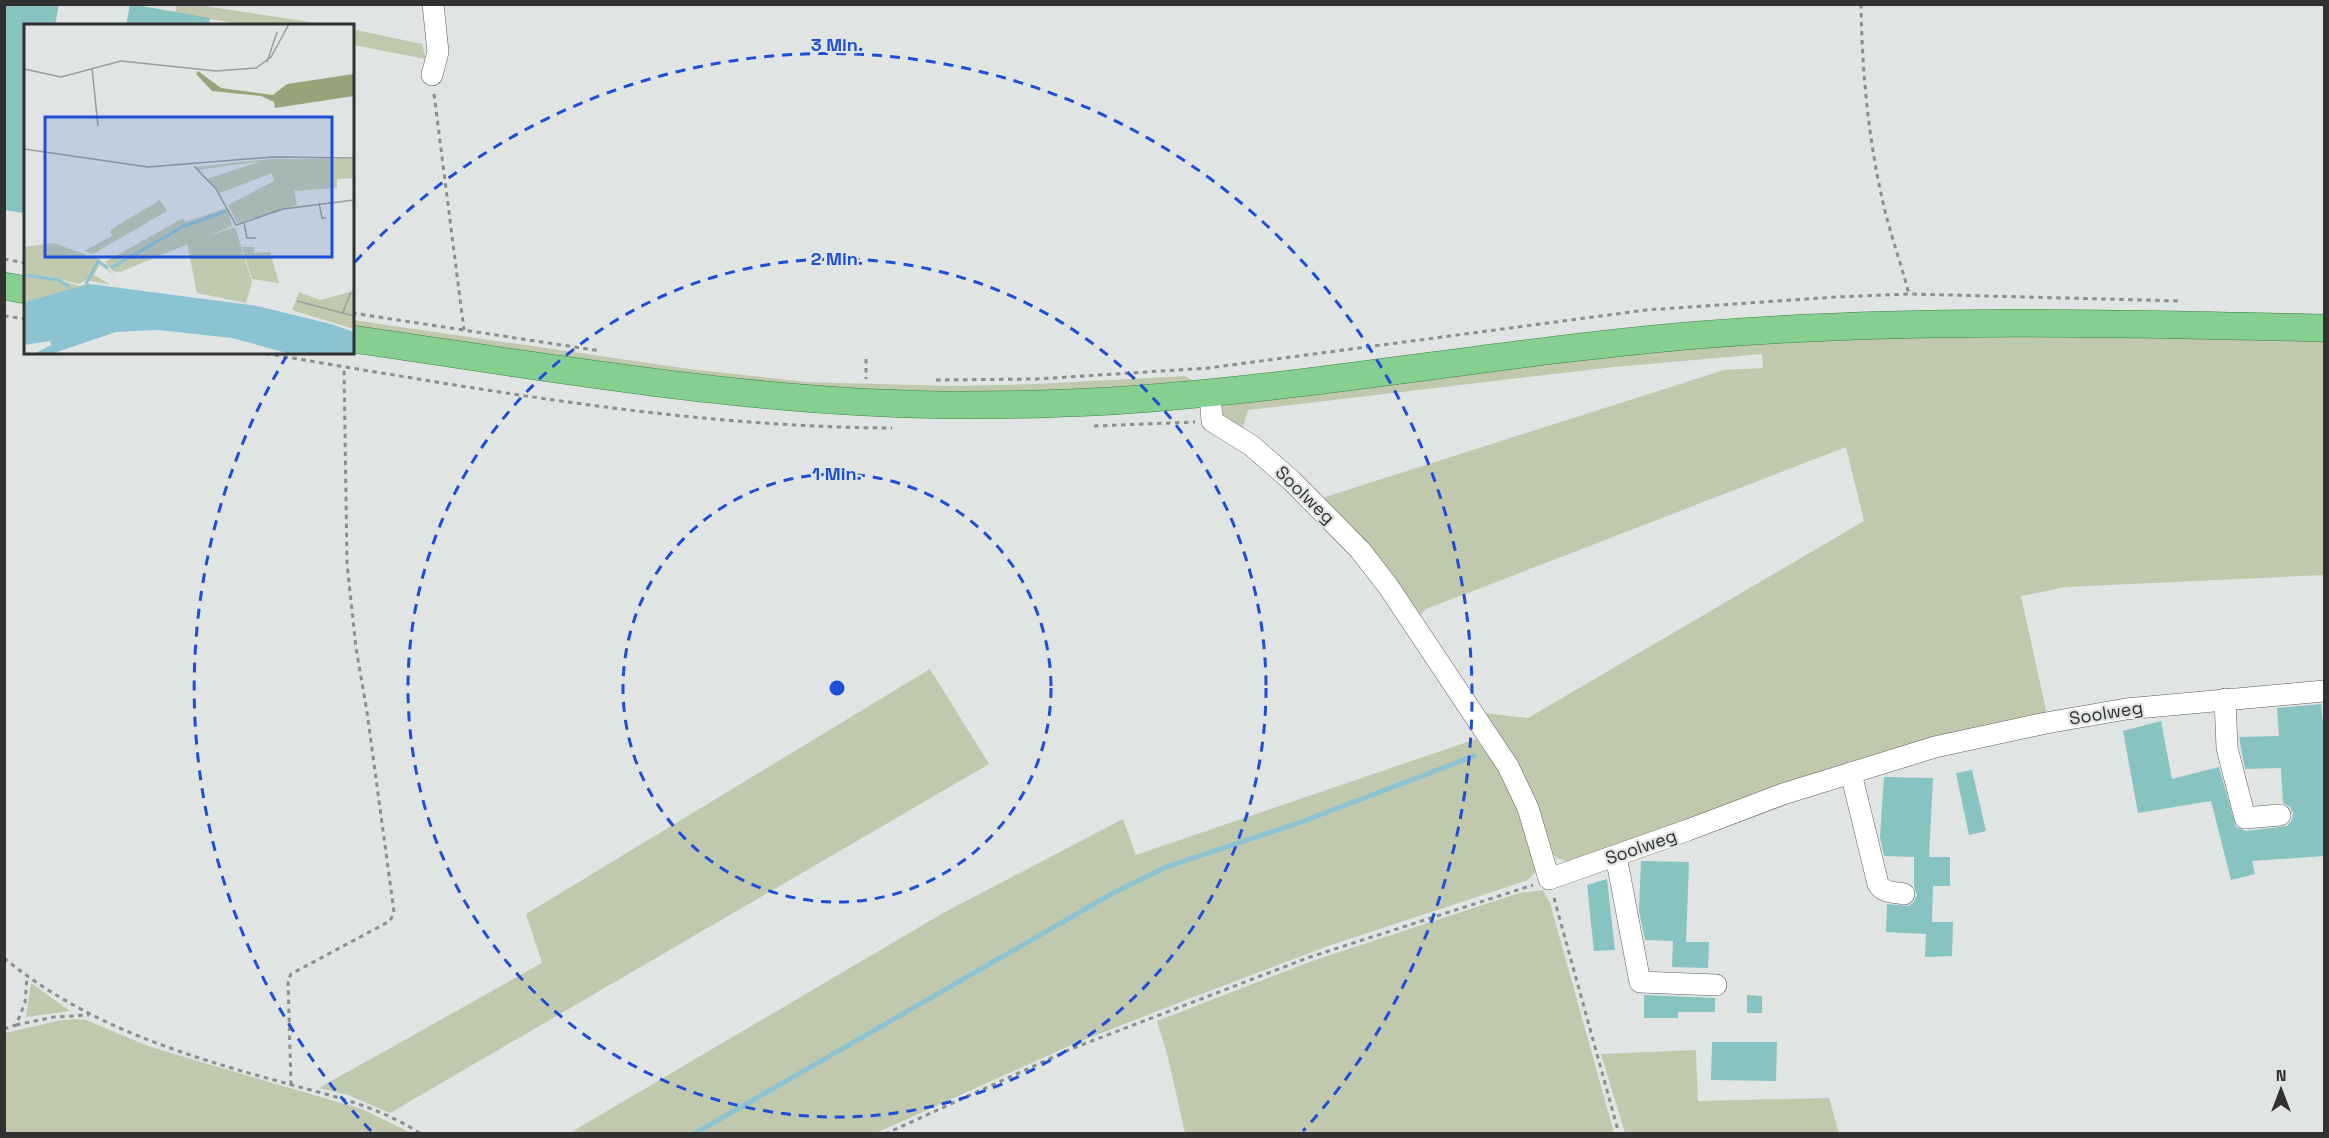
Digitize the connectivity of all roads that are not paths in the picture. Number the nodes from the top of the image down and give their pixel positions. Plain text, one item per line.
1 (433, 4) edge
2 (432, 75) road end
3 (4, 286) edge
4 (24, 290) edge
5 (2325, 328) edge
6 (354, 339) edge
7 (1210, 393) junction
8 (2325, 691) edge
9 (2225, 699) junction
10 (1851, 773) junction
11 (2280, 815) dead end
12 (1616, 856) junction
13 (1904, 894) dead end
14 (1716, 985) dead end

1 - 2 street
3 - 4 main road
5 - 7 main road
6 - 7 main road
7 - 12 street, Soolweg
8 - 9 street, Soolweg
9 - 10 street, Soolweg
9 - 11 street
10 - 12 street, Soolweg
10 - 13 street
12 - 14 street

